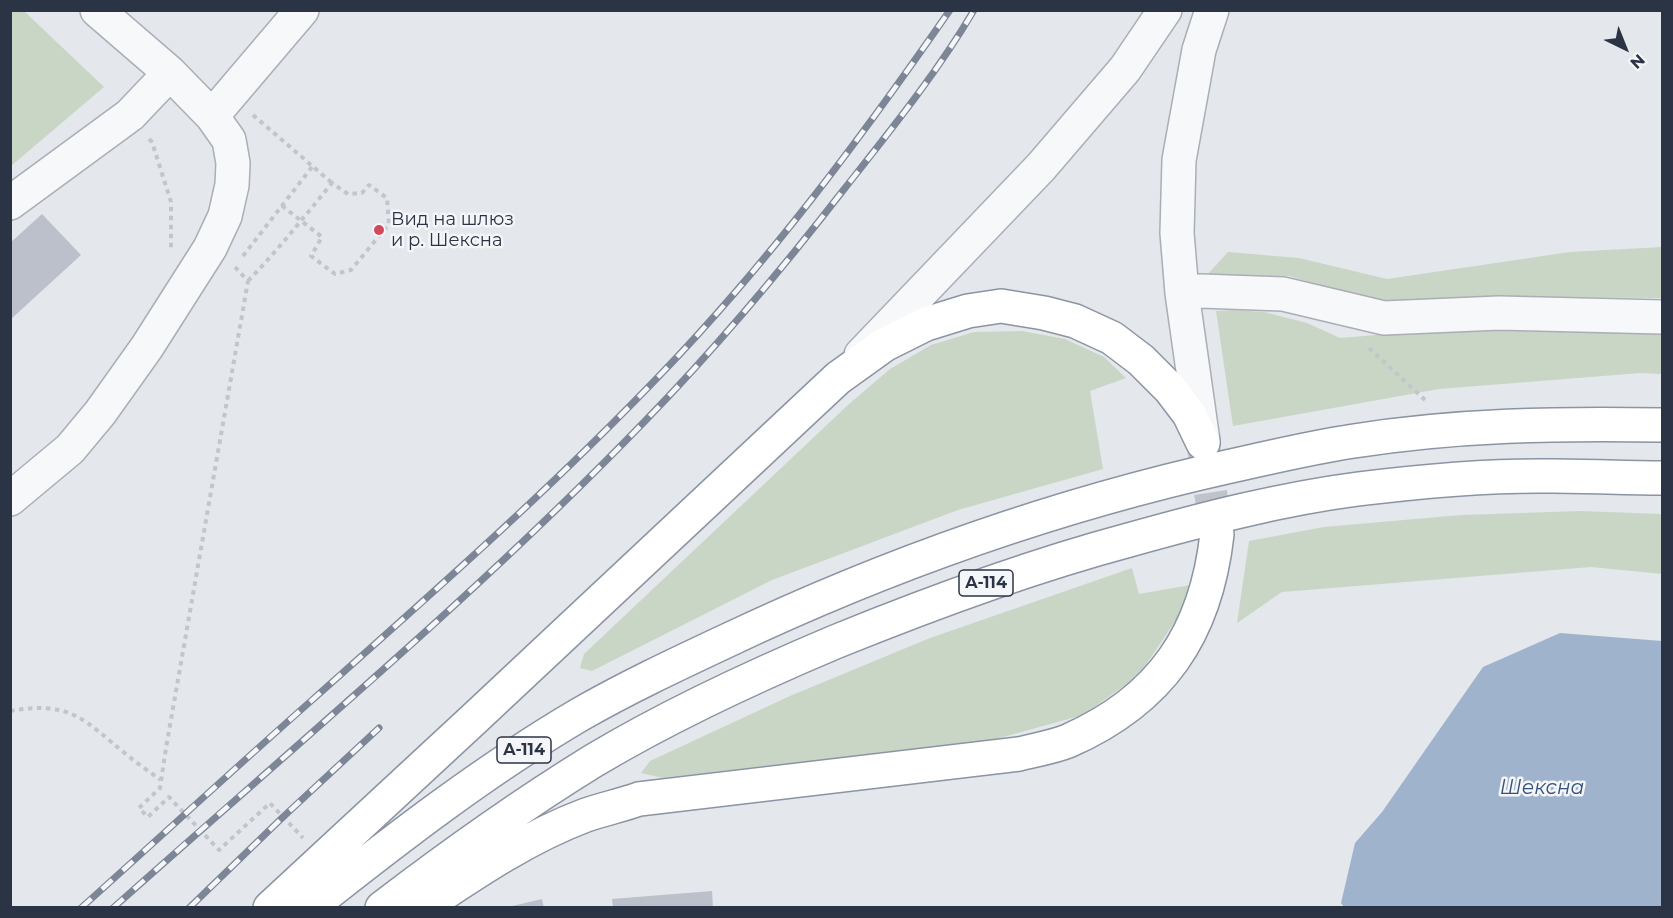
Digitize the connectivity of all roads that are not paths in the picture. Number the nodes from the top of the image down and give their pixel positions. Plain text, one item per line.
1 (97, 10) edge
2 (302, 10) edge
3 (1165, 10) edge
4 (1212, 10) edge
5 (170, 73) junction
6 (213, 116) junction
7 (10, 203) edge
8 (1182, 293) junction
9 (1662, 317) edge
10 (838, 378) junction
11 (1662, 425) edge
12 (1203, 443) joint
13 (1662, 478) edge
14 (10, 499) edge
15 (1217, 534) tunnel mouth
16 (270, 908) edge
17 (309, 908) edge
18 (382, 908) edge
19 (422, 908) edge

1 - 5 street
2 - 6 street
3 - 10 street
4 - 8 street
5 - 6 street
5 - 7 street
6 - 14 street
8 - 9 street
8 - 12 street
10 - 12 highway
10 - 16 highway
11 - 17 highway, А-114
13 - 18 highway, А-114
15 - 19 highway

